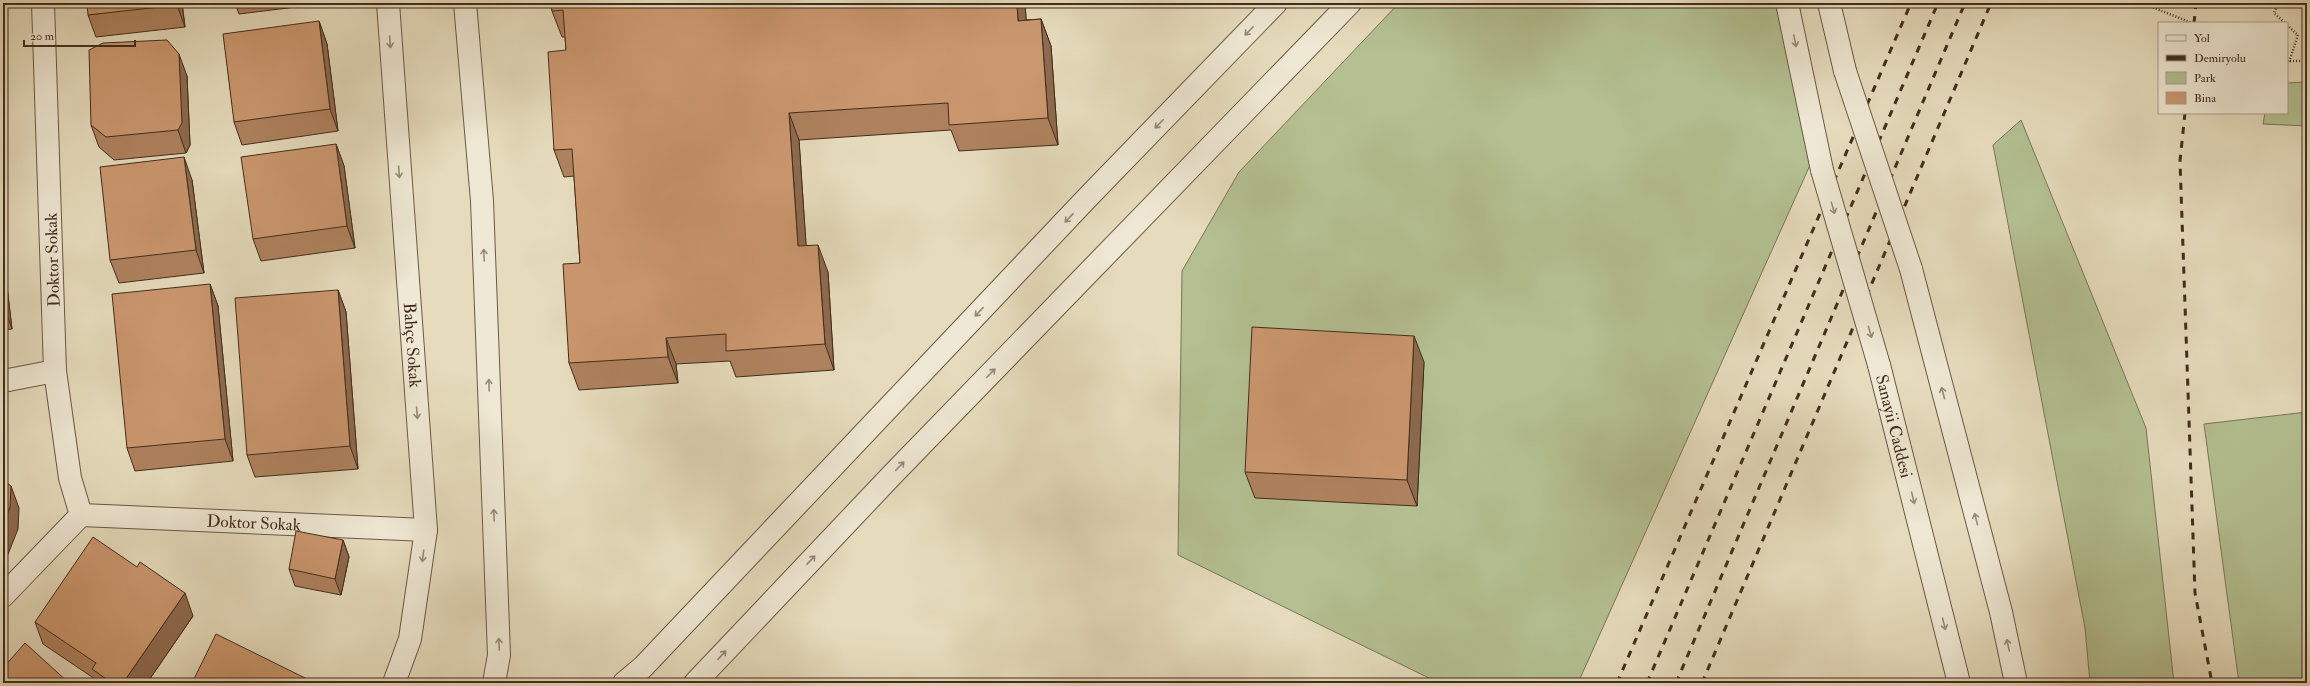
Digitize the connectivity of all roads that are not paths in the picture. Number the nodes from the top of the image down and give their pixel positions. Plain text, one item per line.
1 (43, 3) edge
2 (388, 3) edge
3 (465, 3) edge
4 (1276, 3) edge
5 (1350, 3) edge
6 (1787, 3) edge
7 (1829, 3) edge
8 (55, 371) junction
9 (3, 381) edge
10 (80, 515) junction
11 (426, 530) junction
12 (3, 596) edge
13 (394, 683) edge
14 (494, 683) edge
15 (624, 683) edge
16 (695, 683) edge
17 (1959, 683) edge
18 (2016, 683) edge

1 - 8 street, Doktor Sokak
2 -> 11 street, Bahçe Sokak
14 -> 3 street
4 -> 15 street
16 -> 5 street
6 -> 17 street, Sanayii Caddesi, bridge
18 -> 7 street, bridge
8 - 9 street
8 - 10 street, Doktor Sokak
10 - 11 street, Doktor Sokak
10 - 12 street
11 -> 13 street, Bahçe Sokak

